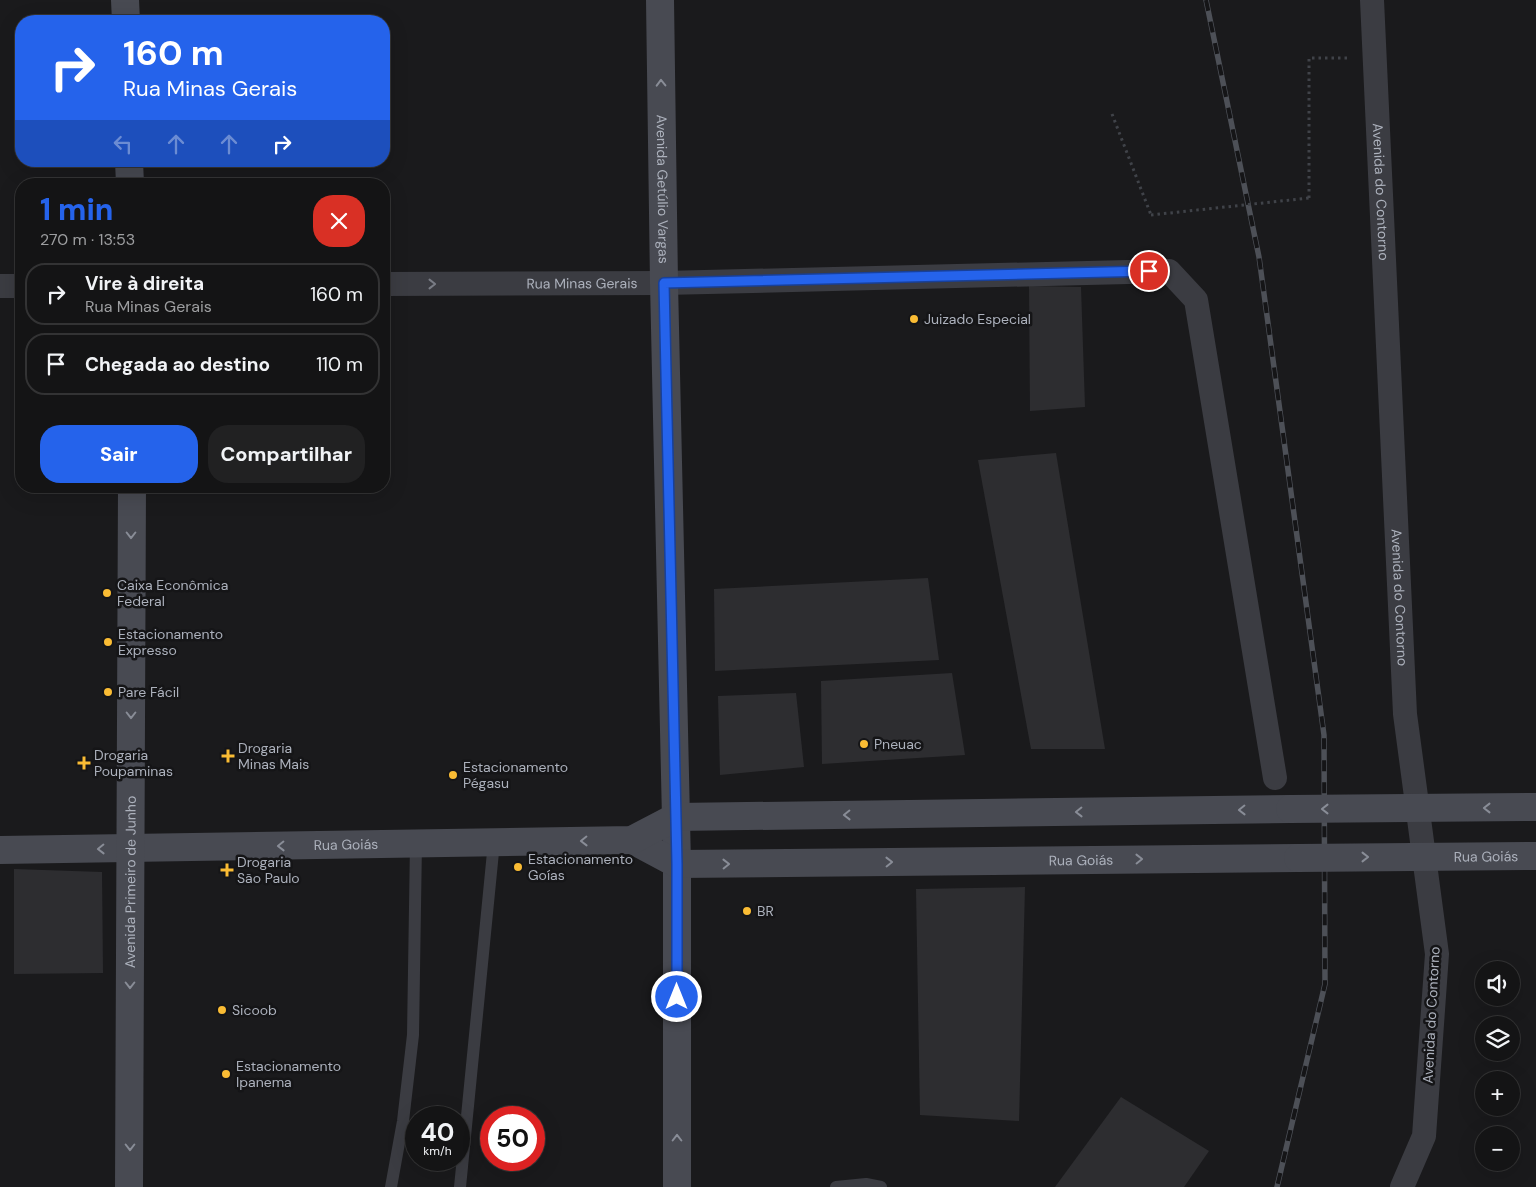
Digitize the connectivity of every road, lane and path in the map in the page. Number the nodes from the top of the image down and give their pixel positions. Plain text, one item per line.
1 (125, 0) edge
2 (660, 0) edge
3 (1372, 0) edge
4 (126, 15) edge
5 (1374, 58) junction
6 (1112, 114) dead end
7 (664, 283) junction
8 (390, 284) edge
9 (0, 286) edge
10 (15, 286) edge
11 (132, 493) edge
12 (1275, 778) dead end
13 (1536, 807) edge
14 (676, 817) junction
15 (632, 840) junction
16 (494, 842) junction
17 (416, 843) junction
18 (131, 849) junction
19 (0, 850) edge
20 (1536, 856) edge
21 (677, 864) junction
22 (130, 1187) edge
23 (390, 1187) edge
24 (460, 1187) edge
25 (677, 1187) edge
26 (836, 1187) edge
27 (881, 1187) edge
28 (1402, 1187) edge

1 - 4 main road
7 -> 2 main road, Avenida Getúlio Vargas
3 - 5 street, Avenida do Contorno
5 - 6 path, bridge
5 - 28 street, Avenida do Contorno
8 -> 7 street, Rua Minas Gerais
7 - 12 street, Rua Minas Gerais
7 - 14 main road, Avenida Getúlio Vargas
9 - 10 street
11 -> 18 main road, Avenida Primeiro de Junho
13 -> 14 main road, Rua Goiás, bridge
14 - 15 main road, Rua Goiás
14 - 21 main road, Avenida Getúlio Vargas
15 -> 16 main road, Rua Goiás
15 - 21 main road, Rua Goiás
16 - 17 main road, Rua Goiás
16 - 24 lane
17 -> 18 main road, Rua Goiás
17 - 23 lane
18 -> 19 main road, Rua Goiás
18 -> 22 main road, Avenida Primeiro de Junho
21 -> 20 main road, Rua Goiás, bridge
25 -> 21 main road, Avenida Getúlio Vargas
26 - 27 lane

